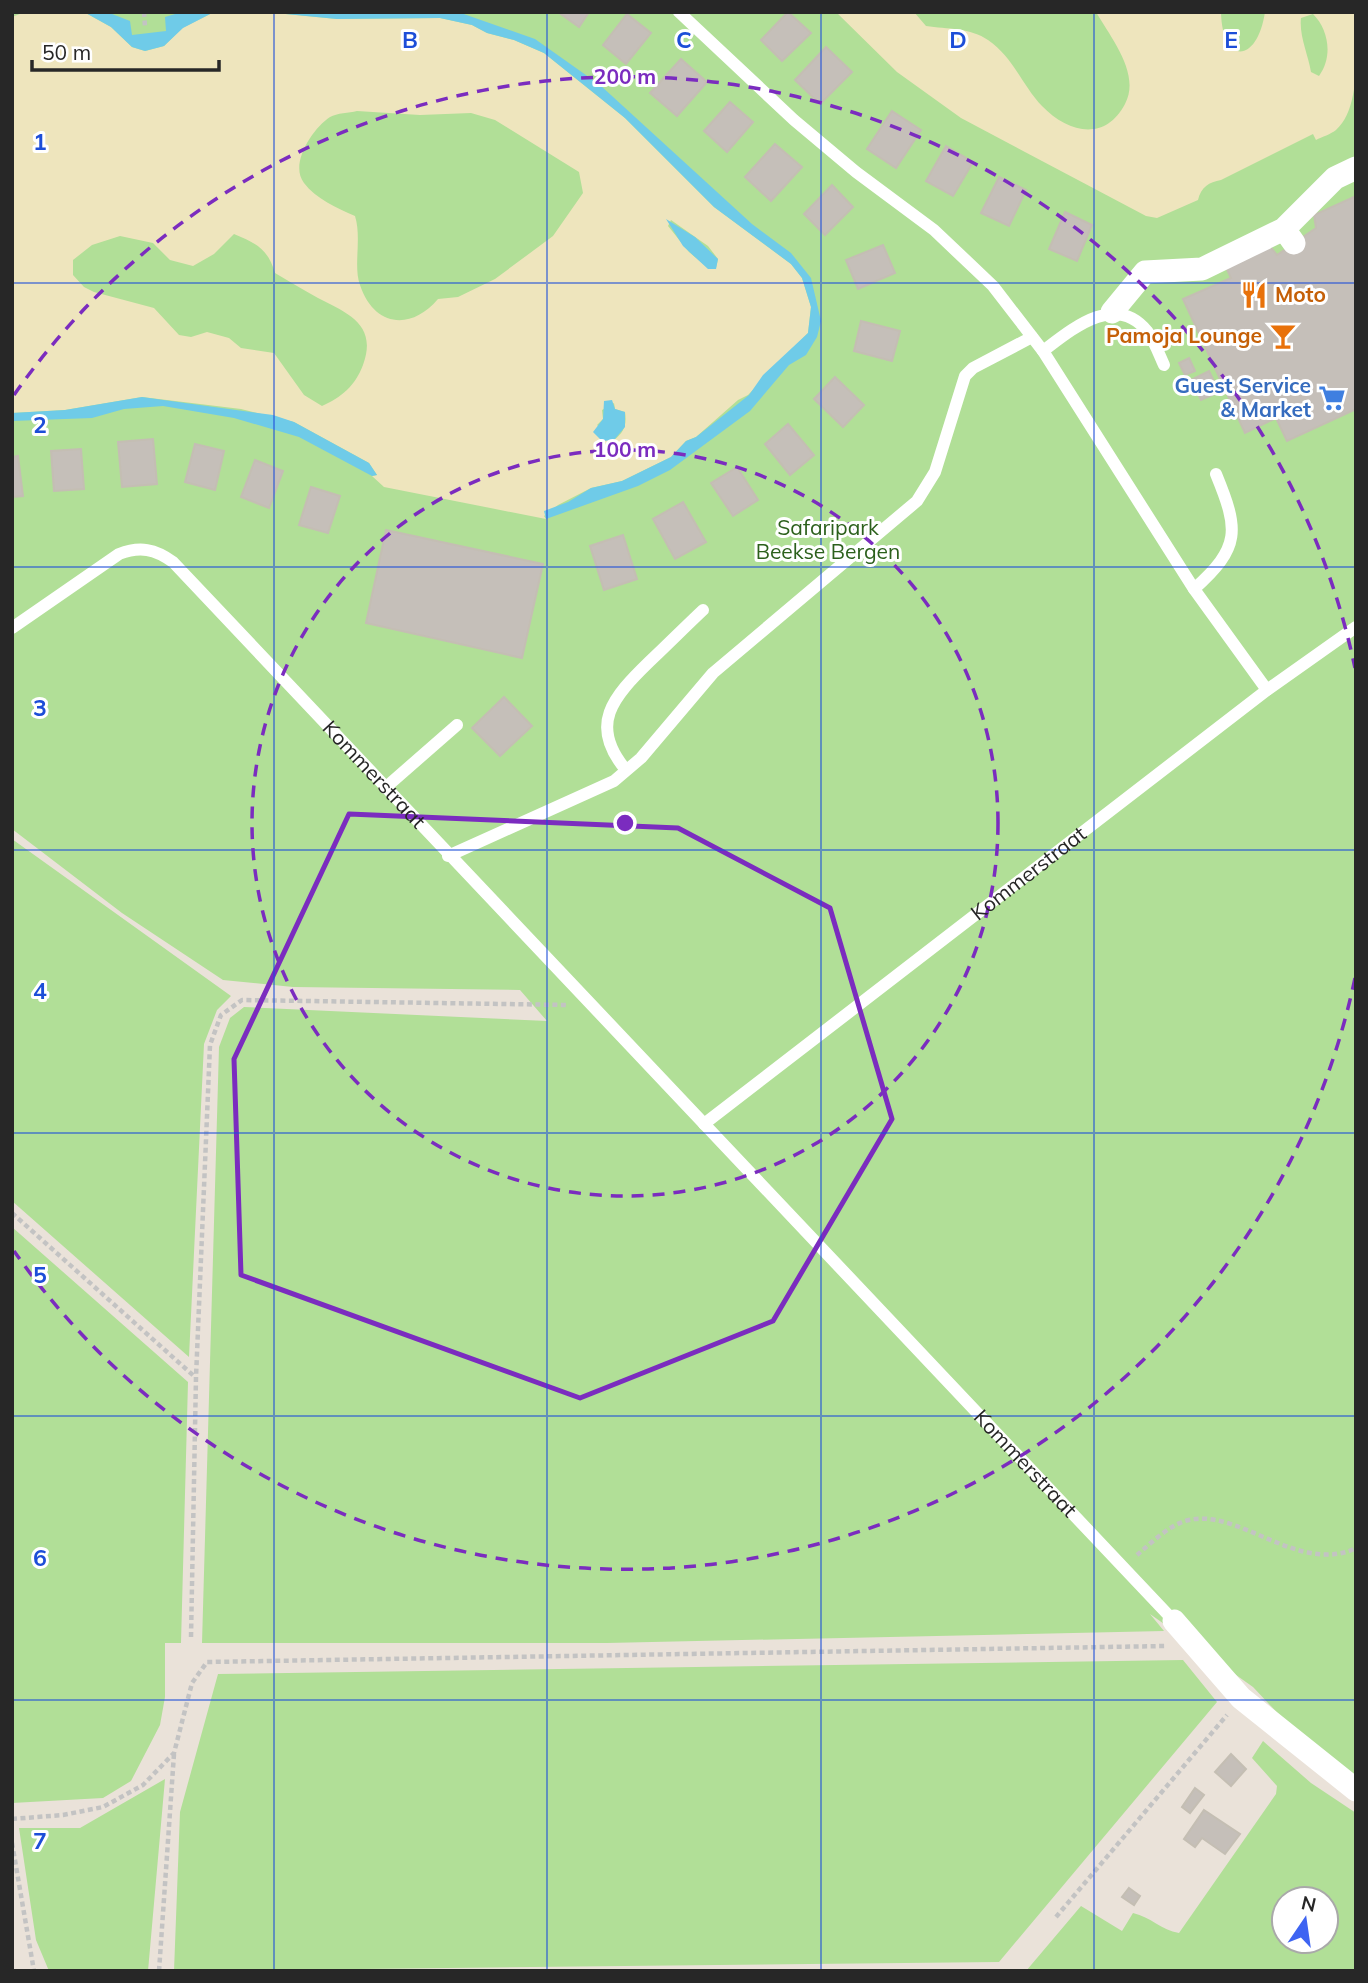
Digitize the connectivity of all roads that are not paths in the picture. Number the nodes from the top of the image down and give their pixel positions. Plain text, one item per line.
1 (679, 12) edge
2 (1356, 168) edge
3 (1112, 312) junction
4 (1032, 337) junction
5 (1043, 351) junction
6 (1164, 365) dead end
7 (1216, 474) dead end
8 (1194, 589) junction
9 (704, 610) dead end
10 (1356, 627) edge
11 (12, 628) edge
12 (1267, 690) junction
13 (457, 725) dead end
14 (626, 770) junction
15 (384, 788) junction
16 (448, 856) junction
17 (704, 1124) junction
18 (1174, 1621) joint
19 (1356, 1790) edge

1 - 4 lane
2 - 3 street
3 - 5 lane
3 - 6 lane
4 - 5 lane
4 - 14 lane
5 - 8 lane
7 - 8 lane
8 - 12 lane
9 - 14 lane
10 - 12 lane, Kommerstraat
11 - 15 lane, Kommerstraat
12 - 17 lane, Kommerstraat
13 - 15 lane
14 - 16 lane
15 - 16 lane, Kommerstraat
16 - 17 lane, Kommerstraat
17 - 18 lane, Kommerstraat
18 - 19 street, Kommerstraat

